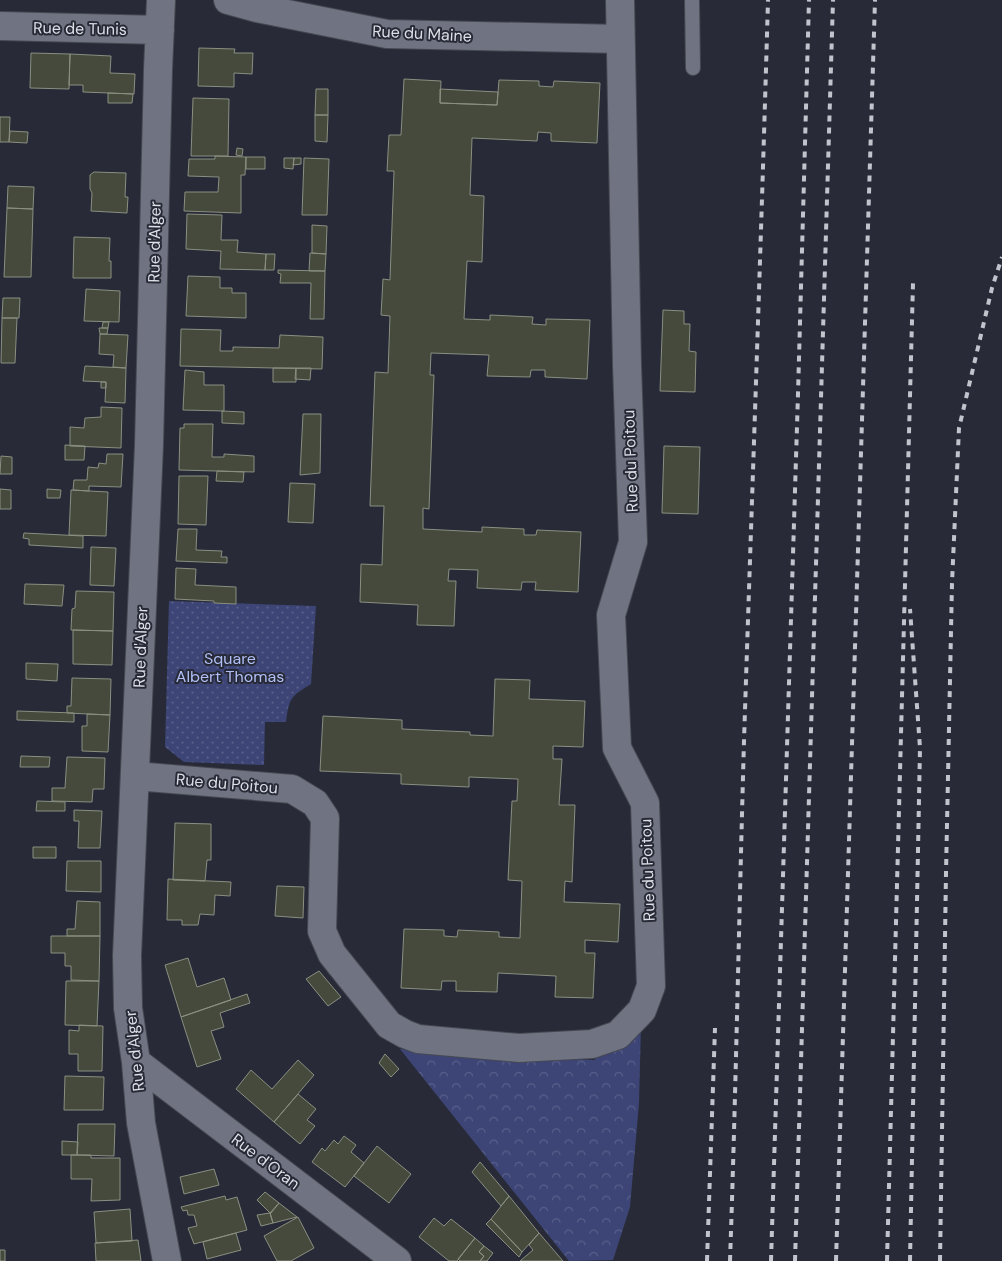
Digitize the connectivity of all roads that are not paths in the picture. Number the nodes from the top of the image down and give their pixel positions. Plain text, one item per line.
1 (162, 0) edge
2 (228, 0) edge
3 (620, 0) edge
4 (692, 0) edge
5 (0, 26) edge
6 (160, 30) junction
7 (620, 39) junction
8 (693, 68) dead end
9 (135, 776) junction
10 (136, 1062) junction
11 (167, 1261) edge
12 (397, 1261) edge

1 - 6 street, Rue d'Alger
2 - 7 street, Rue du Maine
3 - 7 street, Rue du Poitou
4 - 8 lane
5 - 6 street, Rue de Tunis
6 - 9 street, Rue d'Alger
7 - 9 street, Rue du Poitou
9 - 10 street, Rue d'Alger
10 - 11 street, Rue d'Alger
10 - 12 street, Rue d'Oran

